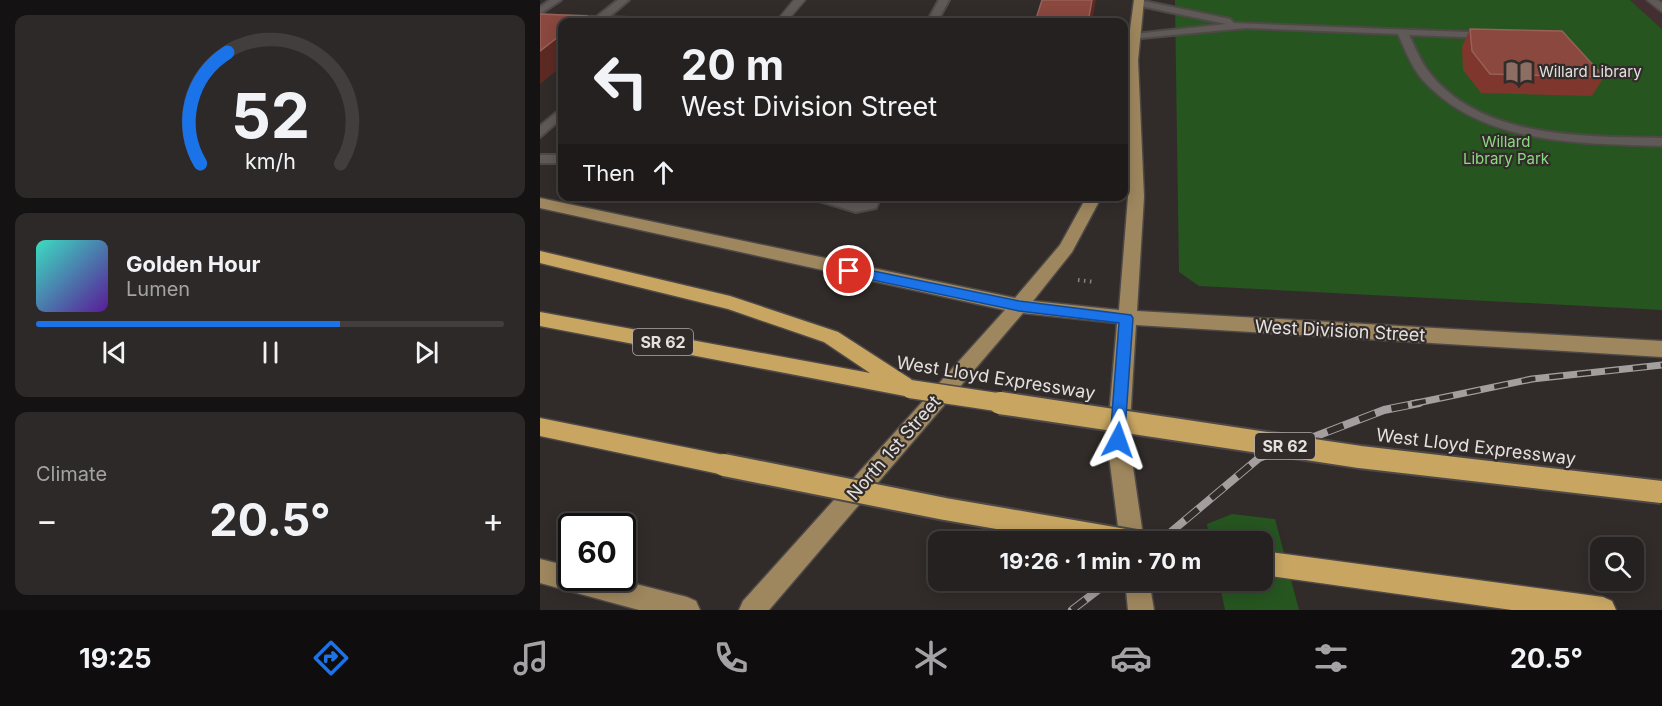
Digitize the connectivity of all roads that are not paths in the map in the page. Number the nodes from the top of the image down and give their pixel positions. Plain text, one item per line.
1 (556, 0) edge
2 (624, 0) edge
3 (800, 0) edge
4 (944, 0) edge
5 (1652, 0) edge
6 (1139, 1) edge
7 (1662, 9) edge
8 (540, 11) edge
9 (540, 18) edge
10 (602, 18) edge
11 (784, 18) edge
12 (934, 18) edge
13 (558, 19) edge
14 (1246, 25) junction
15 (1402, 31) junction
16 (1497, 35) edge
17 (1129, 37) edge
18 (1132, 60) junction
19 (1128, 78) edge
20 (558, 116) edge
21 (540, 133) edge
22 (1662, 142) edge
23 (540, 159) edge
24 (558, 159) edge
25 (831, 201) edge
26 (872, 201) edge
27 (1092, 201) edge
28 (540, 203) edge
29 (540, 257) edge
30 (1019, 306) junction
31 (540, 318) edge
32 (1126, 318) junction
33 (1662, 349) edge
34 (910, 389) junction
35 (540, 427) edge
36 (1662, 492) edge
37 (1075, 531) edge
38 (1130, 531) edge
39 (1273, 564) edge
40 (540, 571) edge
41 (1138, 591) edge
42 (687, 610) edge
43 (752, 610) edge
44 (1141, 610) edge
45 (1603, 610) edge

1 - 8 lane
2 - 10 lane
3 - 11 street
4 - 12 lane
5 - 7 street
6 - 14 lane
6 - 17 main road
9 - 13 street
14 - 15 lane
14 - 17 lane
15 - 16 lane
15 - 22 lane
17 - 18 main road
18 - 19 main road
18 - 32 main road
20 - 21 lane
23 - 24 lane
25 - 26 lane
27 - 30 main road, North 1st Street
28 - 30 main road, West Division Street
29 - 34 highway
30 - 32 main road, West Division Street
30 - 43 main road, North 1st Street
31 - 34 highway, West Lloyd Expressway / SR 62
32 - 33 main road, West Division Street
32 - 38 main road
34 - 36 highway, West Lloyd Expressway / SR 62, bridge
35 - 37 highway, bridge
39 - 45 highway
40 - 42 main road
41 - 44 main road

